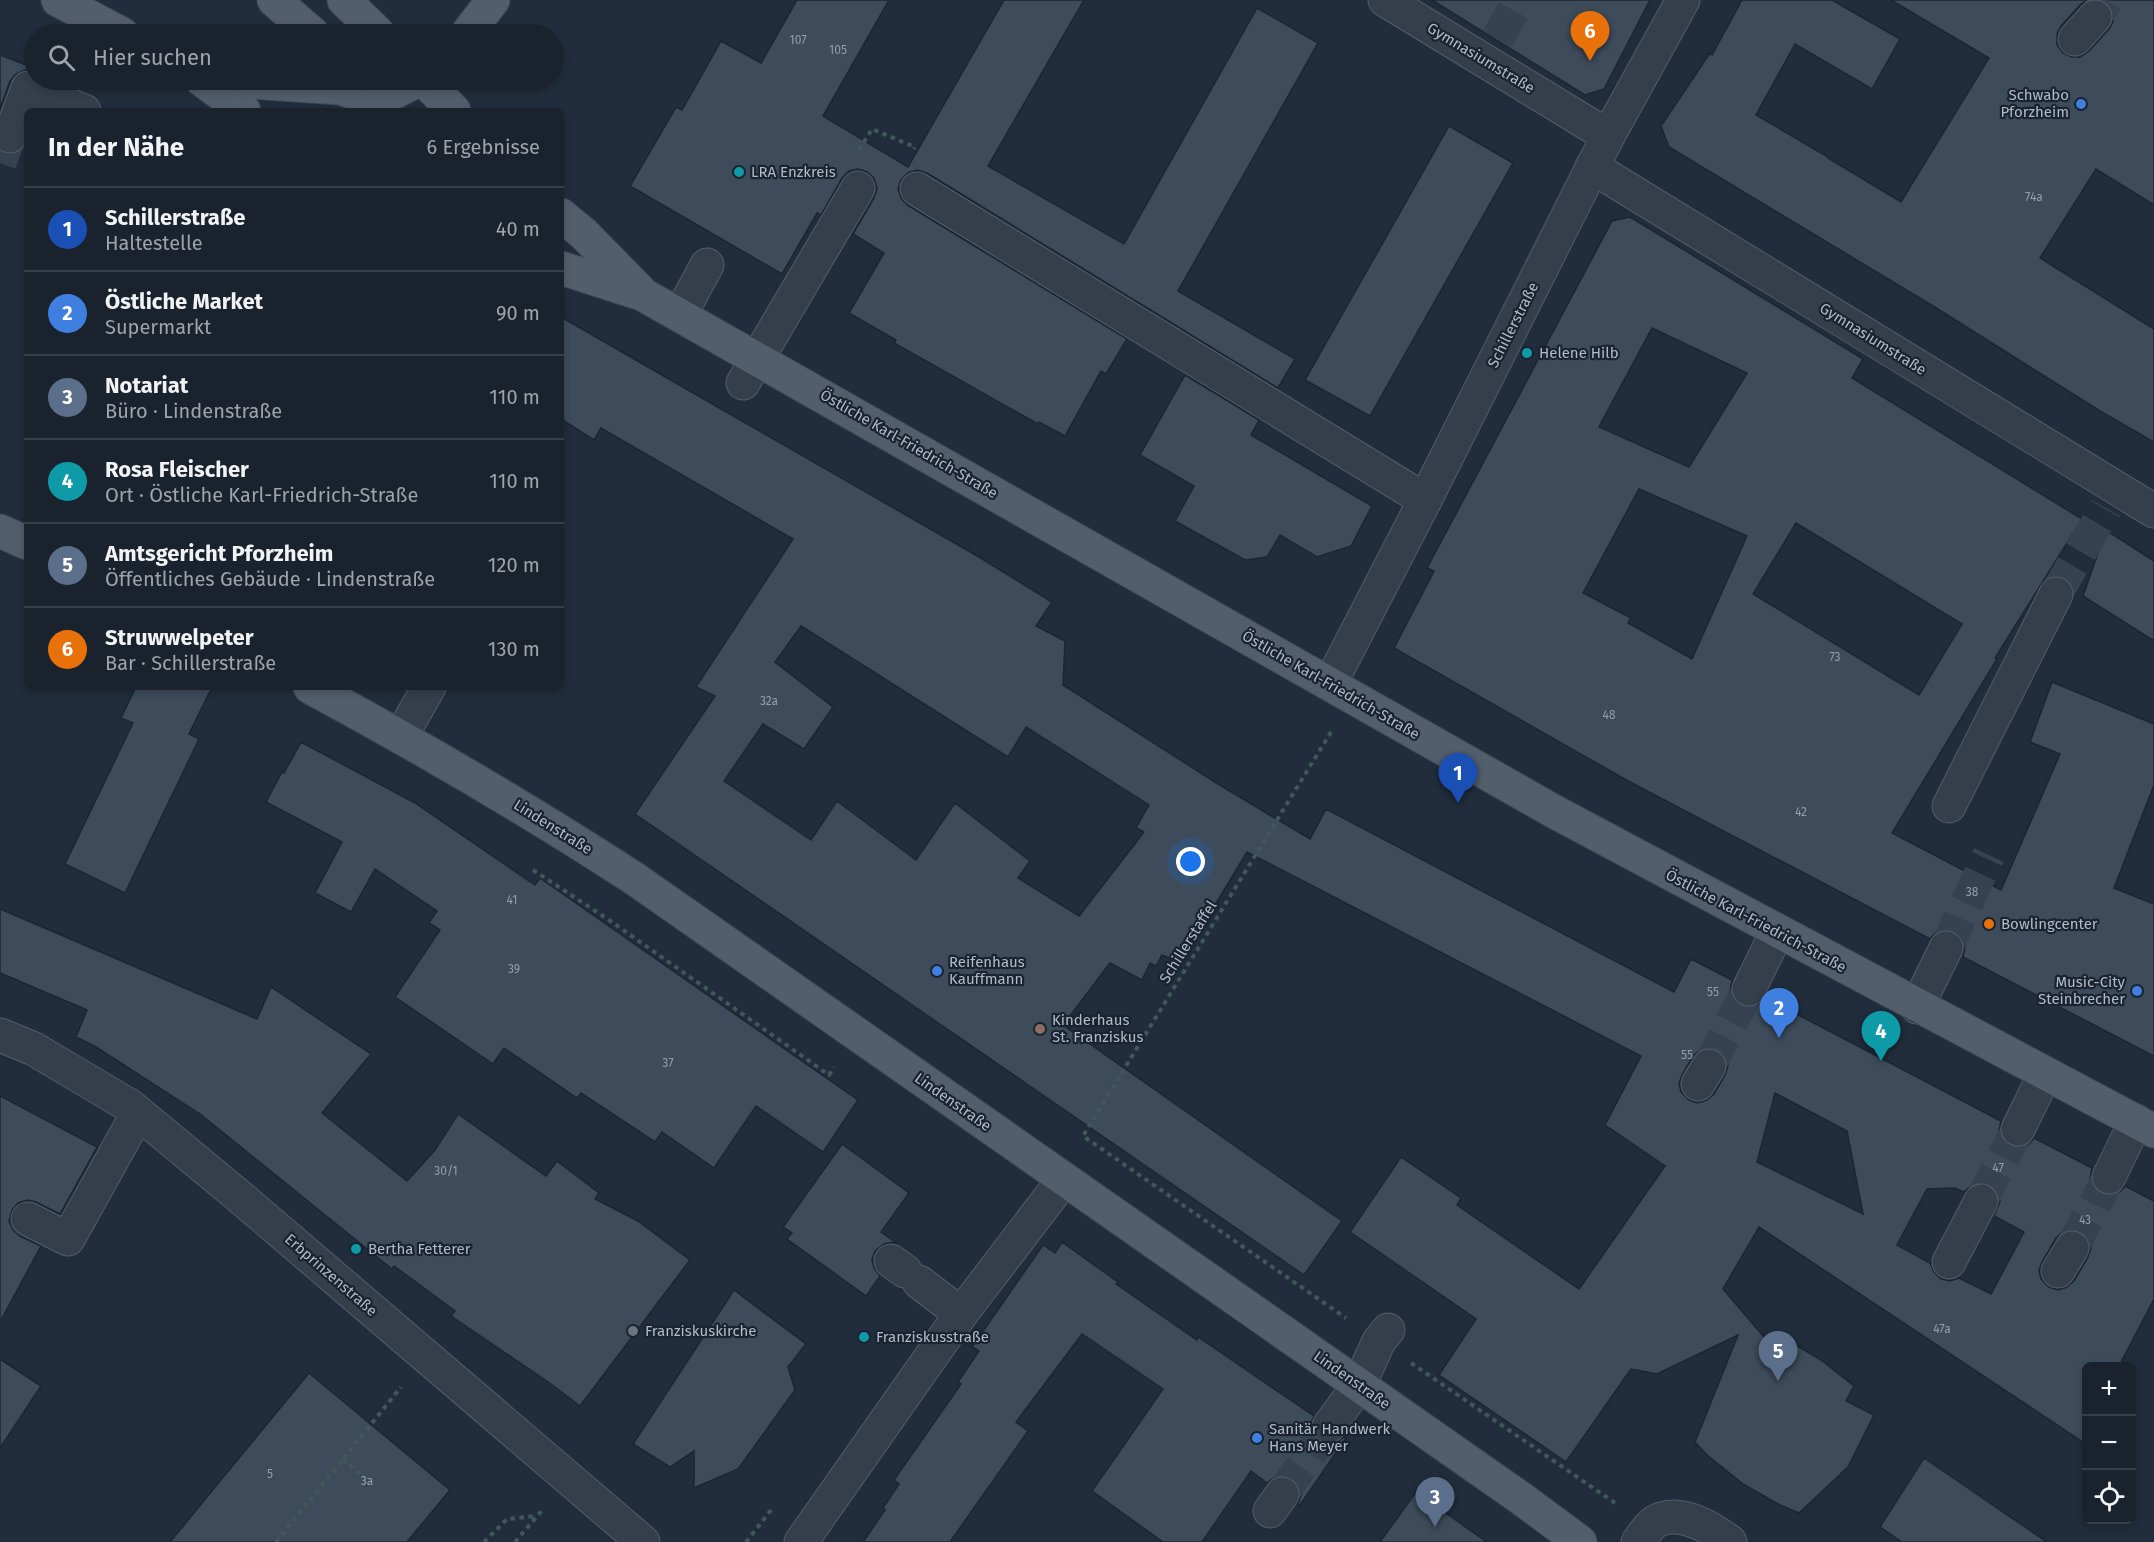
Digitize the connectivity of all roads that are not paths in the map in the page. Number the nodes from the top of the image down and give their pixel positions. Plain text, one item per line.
1 (58, 0) edge
2 (274, 0) edge
3 (344, 0) edge
4 (493, 0) edge
5 (1386, 0) edge
6 (1683, 0) edge
7 (103, 24) edge
8 (302, 24) edge
9 (369, 24) edge
10 (475, 24) edge
11 (27, 90) edge
12 (33, 90) edge
13 (216, 90) edge
14 (345, 90) edge
15 (397, 90) edge
16 (434, 90) edge
17 (373, 101) edge
18 (77, 108) edge
19 (240, 108) edge
20 (451, 108) edge
21 (10, 136) tunnel mouth
22 (1608, 136) junction
23 (1593, 167) junction
24 (858, 188) dead end
25 (917, 189) dead end
26 (564, 217) edge
27 (707, 265) dead end
28 (564, 269) edge
29 (642, 294) junction
30 (680, 315) junction
31 (751, 371) junction
32 (1425, 500) junction
33 (2154, 511) edge
34 (0, 531) edge
35 (24, 542) edge
36 (2056, 594) tunnel mouth
37 (1330, 684) junction
38 (316, 690) edge
39 (427, 690) edge
40 (401, 736) junction
41 (1949, 806) dead end
42 (1777, 932) junction
43 (1946, 948) tunnel mouth
44 (1749, 989) tunnel mouth
45 (1917, 1007) junction
46 (0, 1035) edge
47 (2045, 1074) junction
48 (138, 1113) junction
49 (2145, 1126) edge
50 (2018, 1129) tunnel mouth
51 (2109, 1178) tunnel mouth
52 (1064, 1179) junction
53 (1981, 1201) tunnel mouth
54 (28, 1219) dead end
55 (1949, 1262) dead end
56 (905, 1271) dead end
57 (961, 1314) junction
58 (1388, 1330) dead end
59 (1359, 1385) junction
60 (1329, 1426) tunnel mouth
61 (643, 1542) edge
62 (801, 1542) edge
63 (1580, 1542) edge
64 (1638, 1542) edge
65 (1730, 1542) edge

1 - 7 main road
2 - 8 main road
3 - 9 main road
4 - 10 main road
5 - 22 street, Gymnasiumstraße
6 - 22 street, Schillerstraße
11 - 21 street
12 - 18 street
13 - 19 main road
14 - 17 main road
15 - 17 main road
16 - 20 main road
22 - 23 street, Schillerstraße
23 - 32 street, Schillerstraße
23 - 33 street, Gymnasiumstraße
24 - 31 street
25 - 32 street
26 - 29 main road, Östliche Karl-Friedrich-Straße
27 - 30 street
28 - 29 main road, Östliche Karl-Friedrich-Straße
29 - 30 main road, Östliche Karl-Friedrich-Straße
30 - 31 main road, Östliche Karl-Friedrich-Straße
31 - 37 main road, Östliche Karl-Friedrich-Straße
32 - 37 street, Schillerstraße
34 - 35 main road
36 - 41 street
37 - 42 main road, Östliche Karl-Friedrich-Straße
38 - 40 main road, Lindenstraße
39 - 40 street
40 - 52 main road, Lindenstraße
42 - 44 street
42 - 45 main road, Östliche Karl-Friedrich-Straße
43 - 45 street
45 - 47 main road, Östliche Karl-Friedrich-Straße
46 - 48 street, Erbprinzenstraße
47 - 49 main road, Östliche Karl-Friedrich-Straße
47 - 50 street
48 - 54 street
48 - 61 street, Erbprinzenstraße
49 - 51 street
52 - 57 street
52 - 59 main road, Lindenstraße
53 - 55 street
56 - 57 street
57 - 62 street
58 - 59 street
59 - 60 street
59 - 63 main road, Lindenstraße
64 - 65 street

